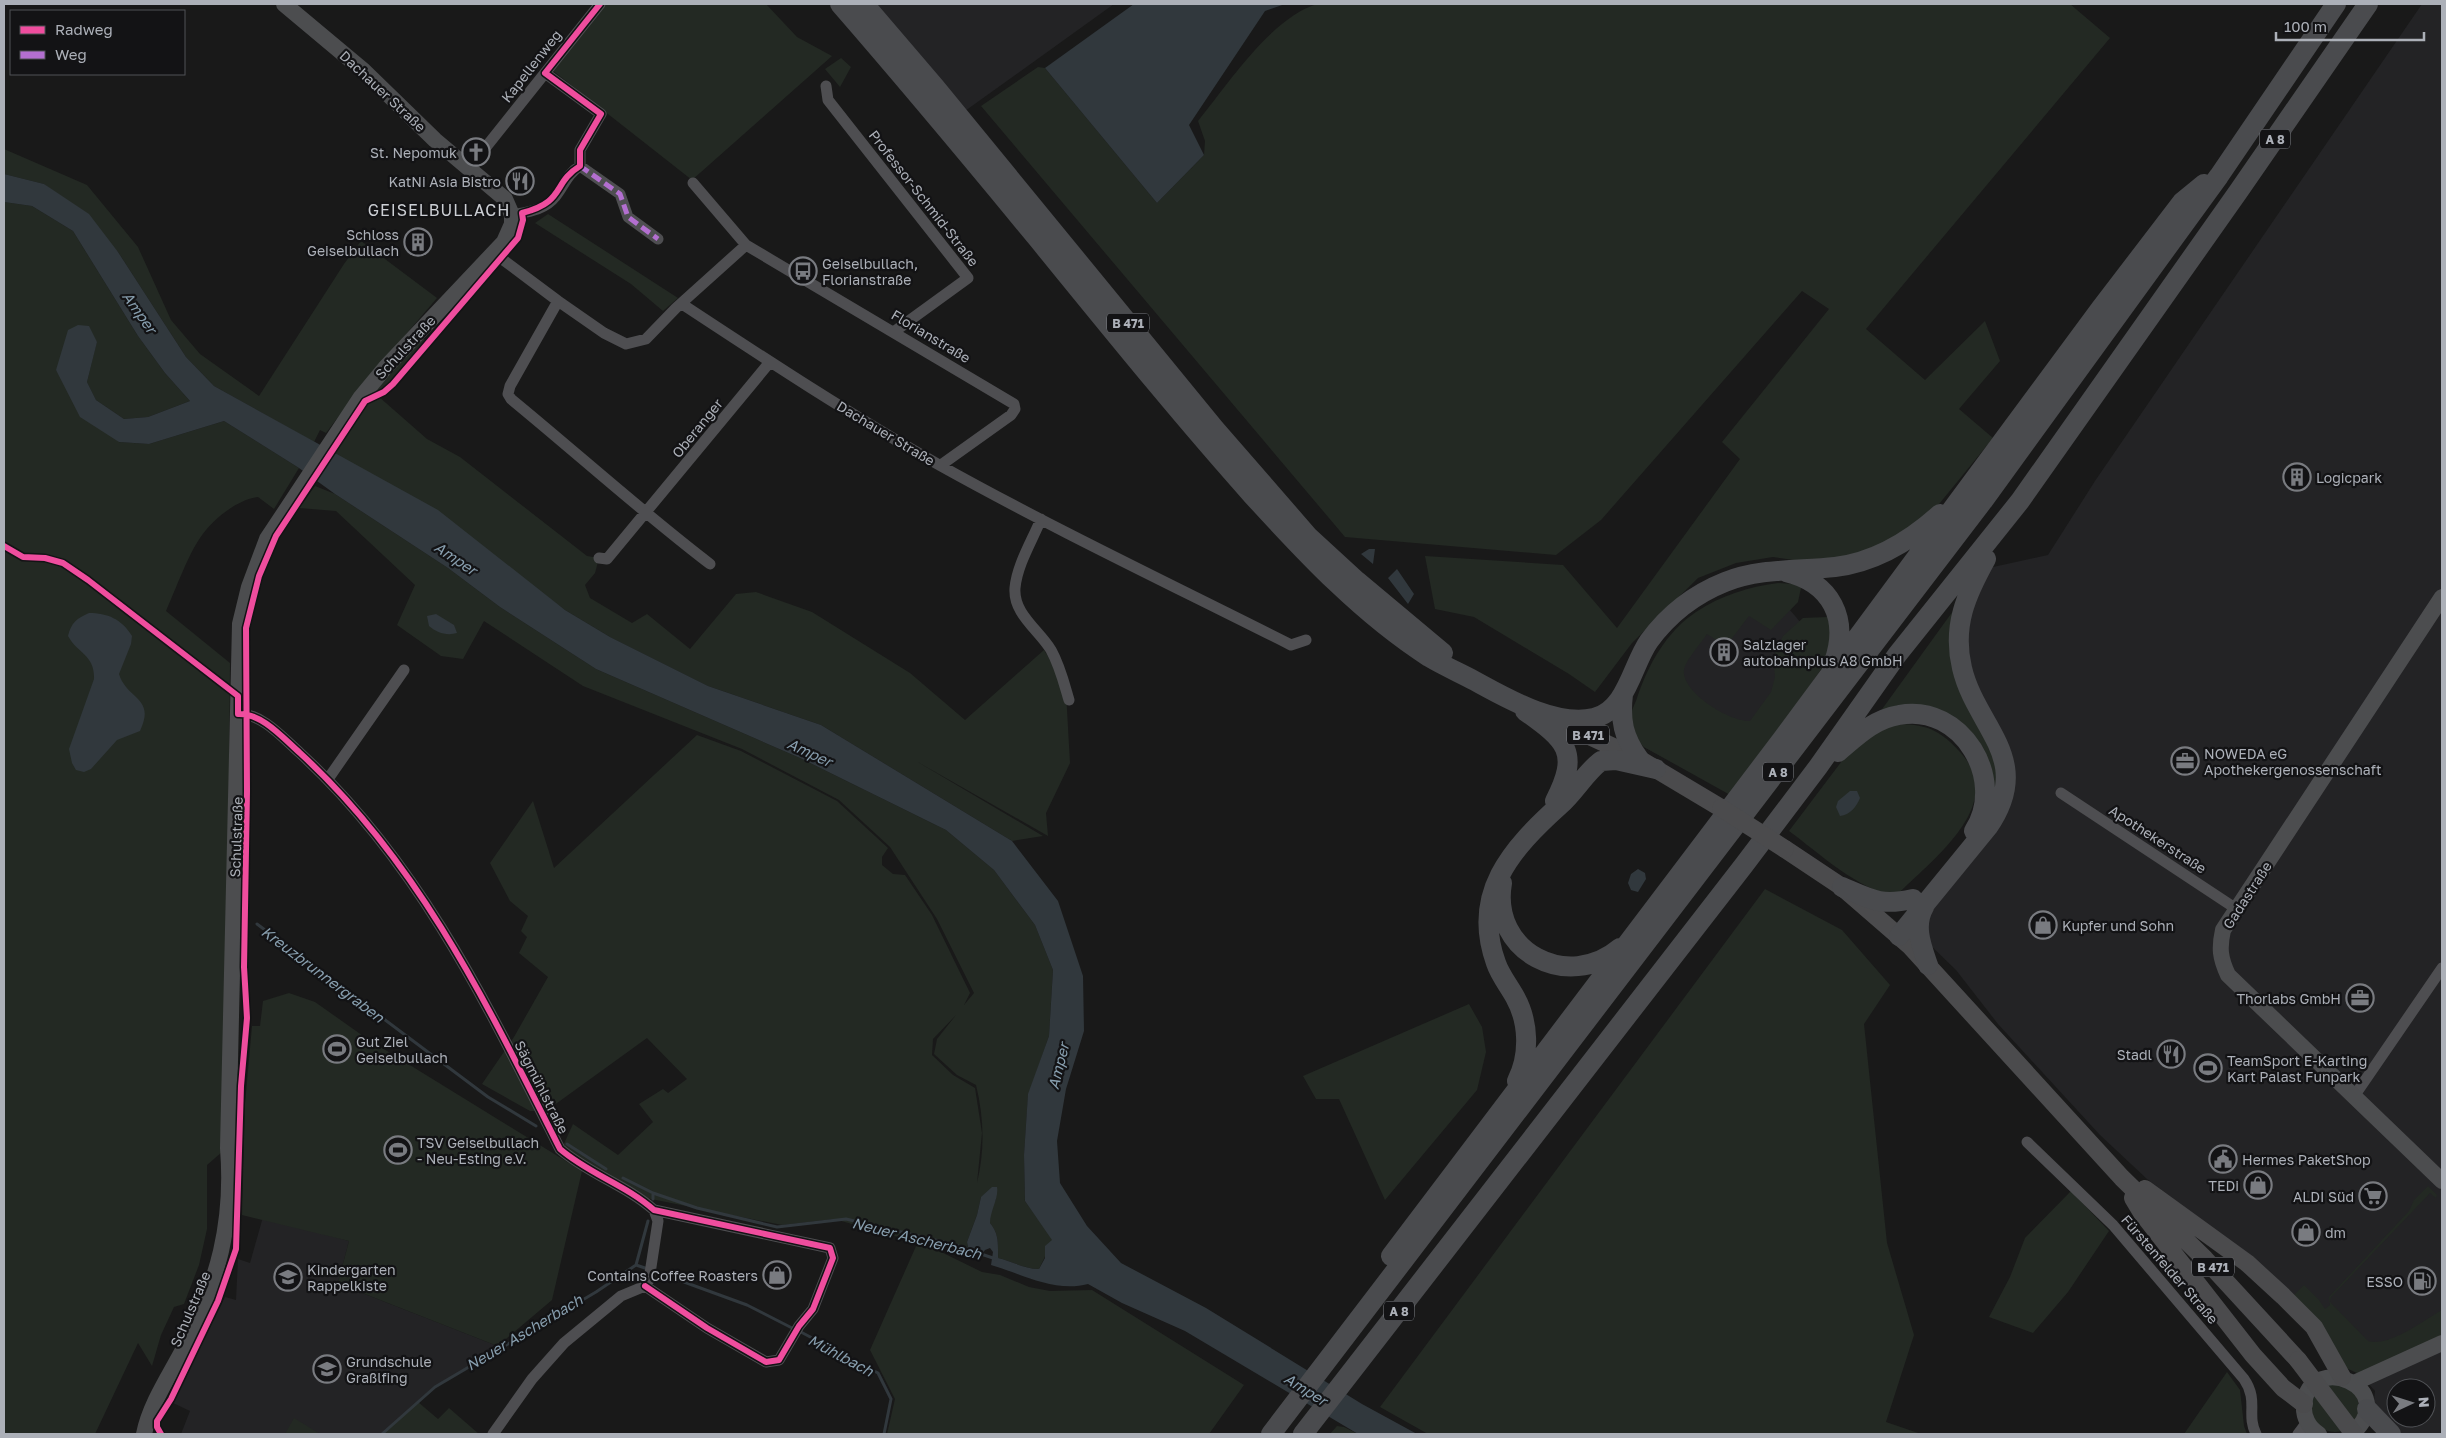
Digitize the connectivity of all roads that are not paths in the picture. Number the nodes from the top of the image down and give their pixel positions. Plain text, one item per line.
1 (284, 4) edge
2 (600, 4) edge
3 (840, 4) edge
4 (864, 4) edge
5 (2336, 4) edge
6 (2368, 4) edge
7 (545, 73) junction
8 (826, 86) dead end
9 (486, 147) dead end
10 (580, 166) junction
11 (2219, 176) junction
12 (693, 183) dead end
13 (512, 215) junction
14 (658, 239) dead end
15 (746, 245) junction
16 (494, 253) junction
17 (558, 302) junction
18 (682, 304) junction
19 (895, 331) junction
20 (770, 362) junction
21 (940, 466) junction
22 (1977, 478) junction
23 (2020, 501) junction
24 (647, 512) junction
25 (1040, 520) junction
26 (599, 558) dead end
27 (710, 564) dead end
28 (1780, 570) junction
29 (2442, 597) edge
30 (1306, 640) dead end
31 (404, 670) dead end
32 (1827, 678) junction
33 (1475, 681) junction
34 (1623, 694) junction
35 (1507, 698) junction
36 (1070, 700) dead end
37 (1537, 712) junction
38 (238, 714) junction
39 (1639, 759) junction
40 (1818, 767) junction
41 (1656, 769) junction
42 (328, 779) junction
43 (2061, 794) dead end
44 (1559, 800) junction
45 (1508, 862) junction
46 (1842, 887) junction
47 (1920, 901) junction
48 (2238, 910) junction
49 (1640, 929) junction
50 (1895, 931) junction
51 (1928, 965) junction
52 (2442, 968) edge
53 (2355, 1095) junction
54 (1504, 1105) junction
55 (2027, 1142) dead end
56 (228, 1148) junction
57 (2122, 1178) junction
58 (2442, 1181) edge
59 (654, 1210) junction
60 (647, 1283) junction
61 (2442, 1343) edge
62 (1323, 1359) junction
63 (2389, 1368) junction
64 (2348, 1380) junction
65 (2365, 1402) junction
66 (2304, 1404) junction
67 (1276, 1428) edge
68 (2311, 1431) edge
69 (135, 1434) edge
70 (144, 1434) edge
71 (493, 1434) edge
72 (1303, 1434) edge
73 (2256, 1434) edge
74 (2353, 1434) edge
75 (2391, 1434) edge

1 - 13 street, Dachauer Straße
2 - 7 street, Kapellenweg
3 - 33 highway, B 471
4 - 33 highway, B 471
5 - 11 highway, A 8
6 - 23 highway, A 8
7 - 9 street, Kapellenweg
7 - 10 street
8 - 19 street, Professor-Schmid-Straße
10 - 13 street
10 - 14 street
11 - 22 highway
11 - 62 highway, A 8
12 - 15 street, Florianstraße
13 - 16 street, Schulstraße
15 - 18 street
15 - 19 street, Florianstraße
16 - 17 street
16 - 38 street, Schulstraße
17 - 18 street
17 - 24 street
18 - 20 street, Dachauer Straße
19 - 21 street, Florianstraße
20 - 21 street, Dachauer Straße
20 - 24 street, Oberanger
21 - 25 street, Dachauer Straße
22 - 28 highway
22 - 32 highway
23 - 40 highway, A 8
23 - 47 highway
24 - 26 street, Oberanger
24 - 27 street
25 - 30 street, Dachauer Straße
25 - 36 street
28 - 32 highway
28 - 34 highway
29 - 48 street, Gadastraße
31 - 42 street
32 - 49 highway
33 - 35 highway, B 471
34 - 37 highway
34 - 39 highway
35 - 37 highway, B 471
35 - 44 highway
37 - 39 main road, B 471
38 - 42 street, Sägmühlstraße
38 - 56 street, Schulstraße
39 - 41 main road, B 471
40 - 47 highway
40 - 72 highway, A 8
41 - 44 highway
41 - 46 main road, B 471, bridge
42 - 59 street, Sägmühlstraße
43 - 48 street, Apothekerstraße
44 - 45 highway
45 - 49 highway
45 - 54 highway
46 - 47 highway
46 - 50 main road, B 471
47 - 50 highway
47 - 51 highway
48 - 53 street, Gadastraße
49 - 54 highway
50 - 51 main road, B 471
51 - 57 main road, B 471
52 - 53 street
53 - 58 street, Gadastraße
54 - 62 highway
55 - 73 street, Fürstenfelder Straße
56 - 69 street, Schulstraße
56 - 70 street, Schulstraße
57 - 64 main road
57 - 66 main road
57 - 74 main road, B 471, bridge
59 - 60 street
59 - 60 street, Sägmühlstraße
60 - 71 street
61 - 63 street
62 - 67 highway, A 8
63 - 64 street
63 - 65 street
64 - 65 street
64 - 66 street
65 - 74 street
65 - 75 highway
66 - 68 street

